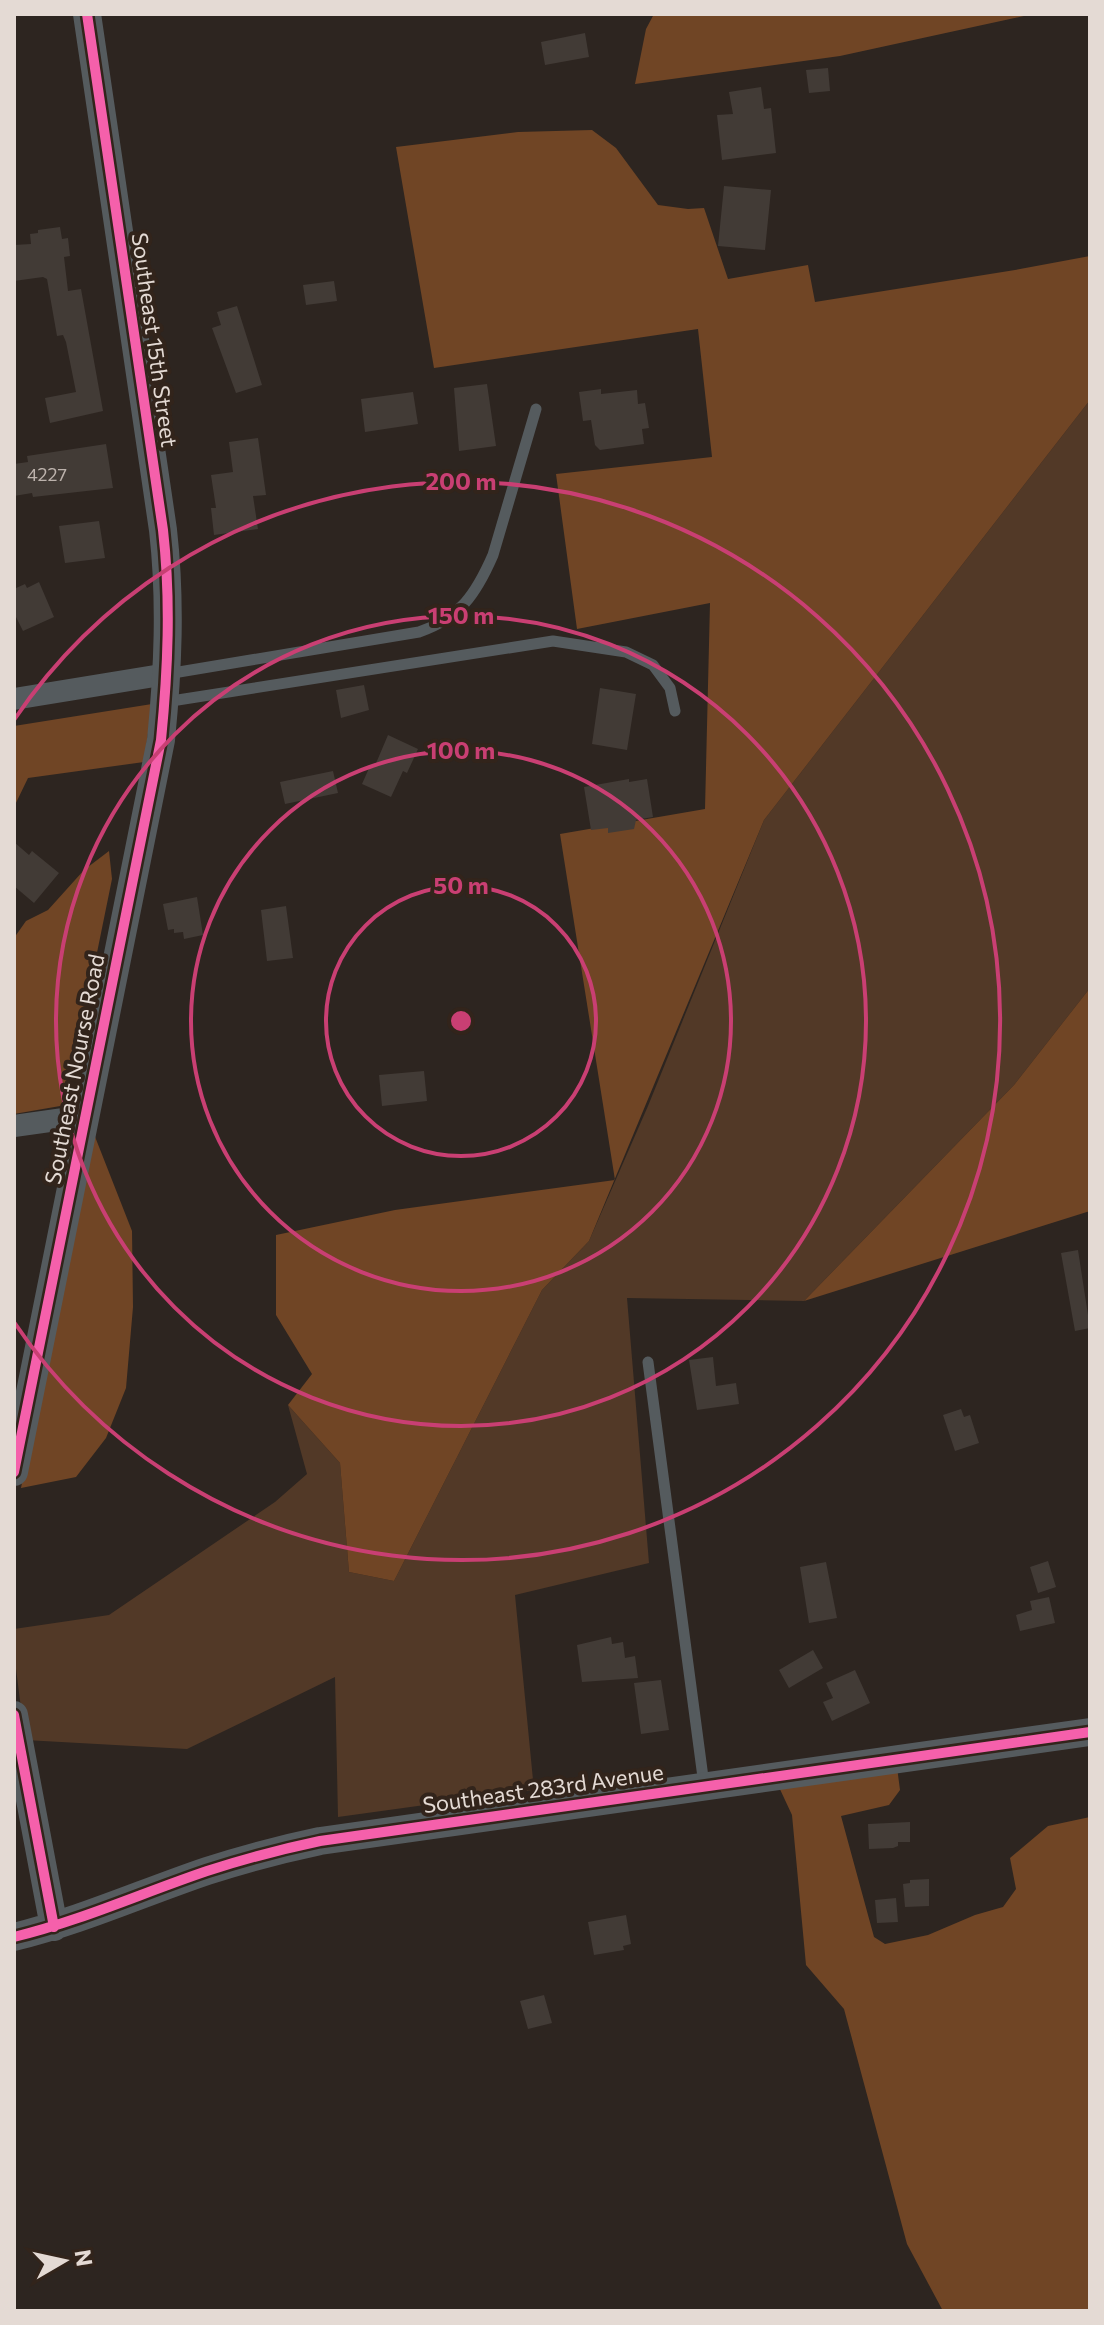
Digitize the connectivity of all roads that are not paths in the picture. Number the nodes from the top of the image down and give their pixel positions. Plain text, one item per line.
1 (87, 14) edge
2 (536, 409) dead end
3 (166, 688) junction
4 (14, 699) edge
5 (675, 711) dead end
6 (85, 1116) junction
7 (14, 1126) edge
8 (648, 1362) dead end
9 (14, 1472) edge
10 (14, 1715) edge
11 (1090, 1732) edge
12 (704, 1786) junction
13 (54, 1927) junction
14 (14, 1937) edge

1 - 3 street, Southeast 15th Street
2 - 3 lane
3 - 4 street
3 - 5 lane
3 - 6 street, Southeast Nourse Road
6 - 7 street
6 - 9 street, Southeast Nourse Road
8 - 12 lane
10 - 13 street
11 - 12 street, Southeast 283rd Avenue
12 - 13 street, Southeast 283rd Avenue
13 - 14 street, Southeast 283rd Avenue

